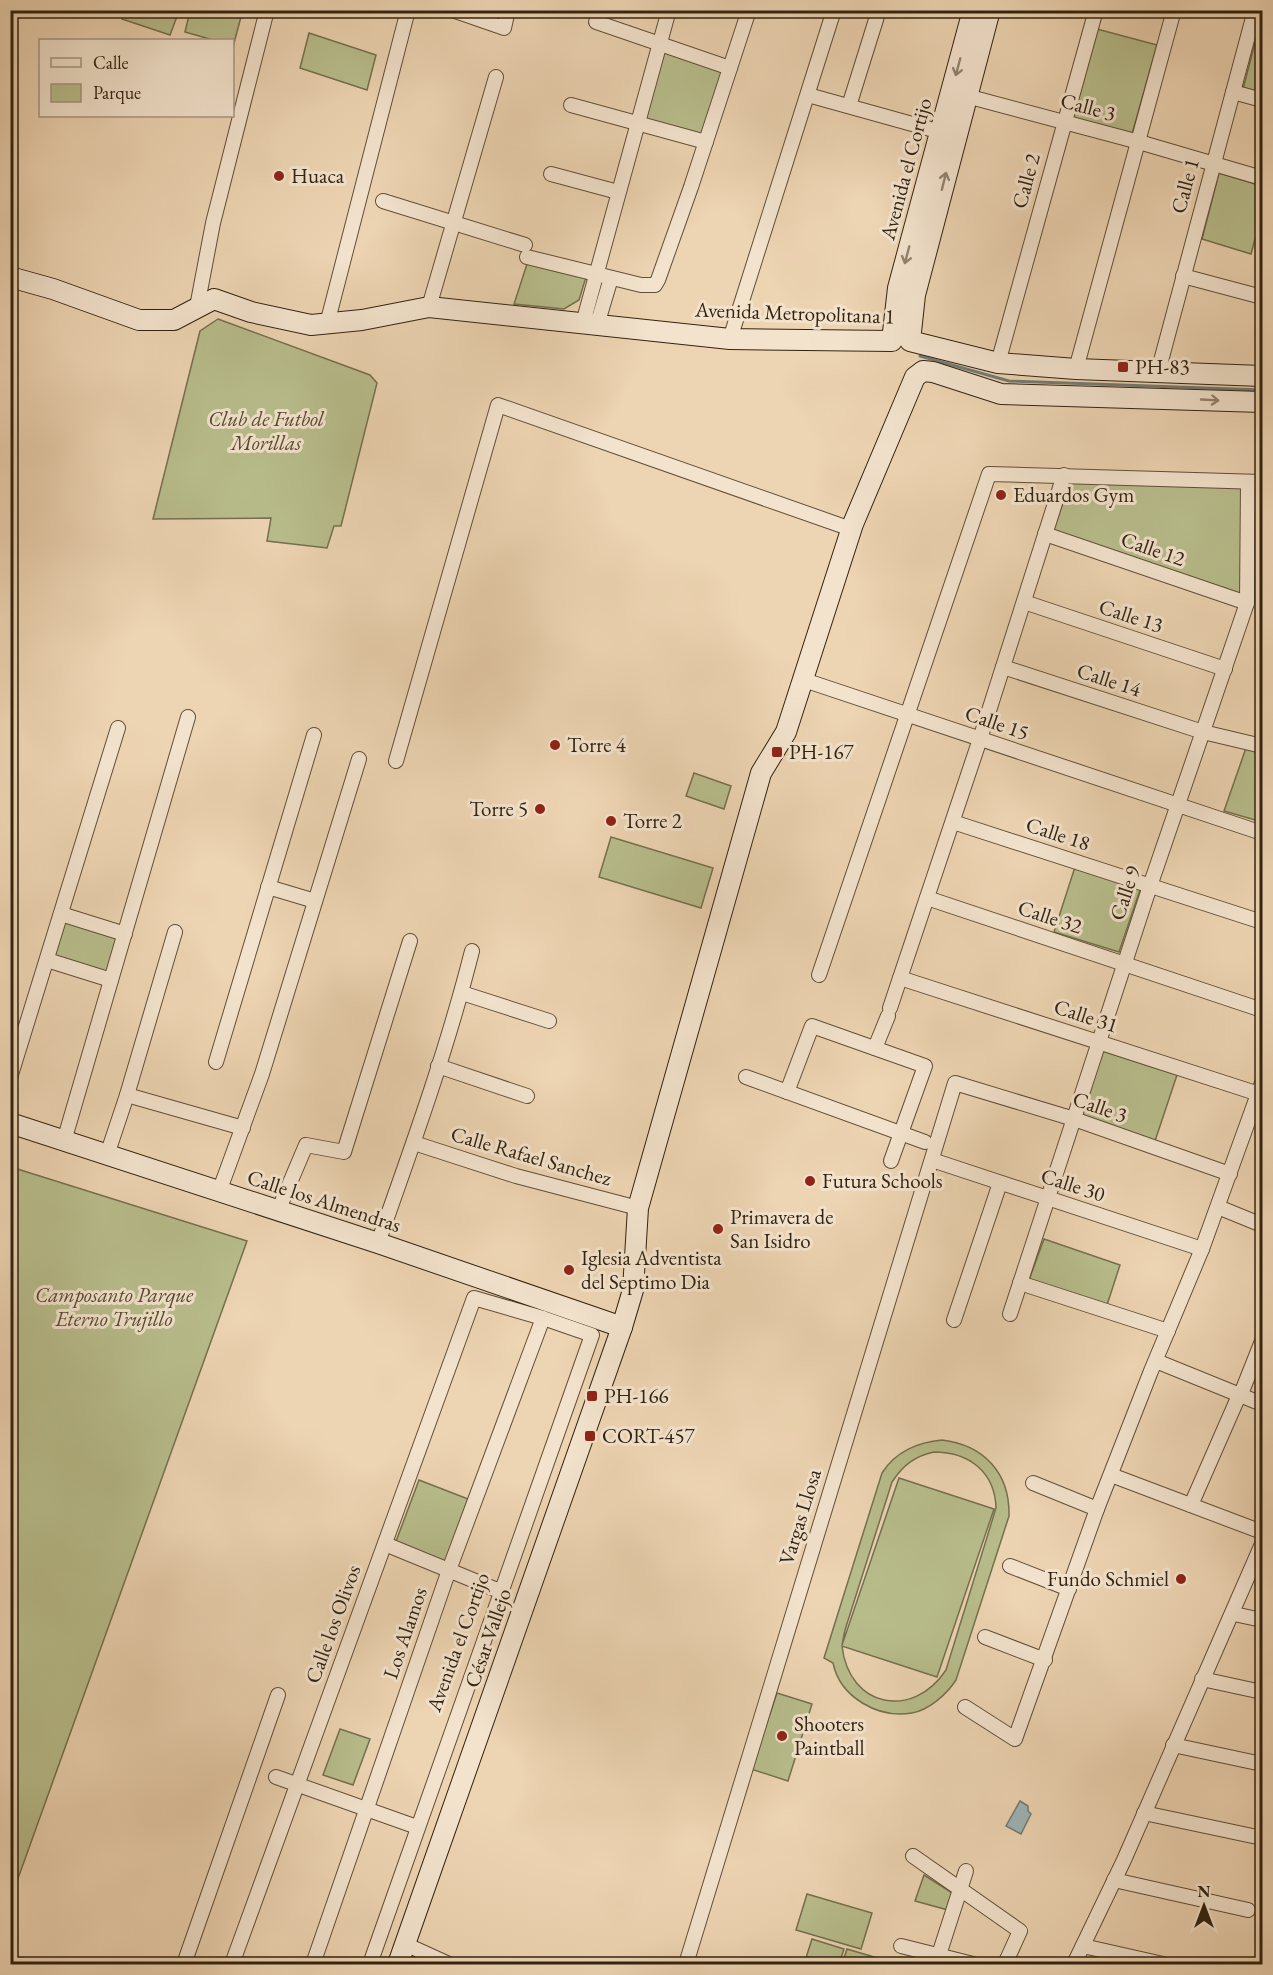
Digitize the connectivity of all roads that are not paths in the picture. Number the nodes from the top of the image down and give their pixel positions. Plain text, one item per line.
1 (267, 10) edge
2 (408, 10) edge
3 (452, 10) edge
4 (508, 10) edge
5 (669, 10) edge
6 (749, 10) edge
7 (834, 10) edge
8 (879, 10) edge
9 (974, 10) edge
10 (990, 10) edge
11 (1096, 10) edge
12 (1174, 10) edge
13 (1256, 20) edge
14 (596, 22) dead end
15 (659, 44) junction
16 (730, 68) junction
17 (496, 77) dead end
18 (1233, 92) junction
19 (959, 94) junction
20 (808, 95) junction
21 (1263, 100) edge
22 (572, 105) dead end
23 (849, 106) junction
24 (1064, 122) junction
25 (638, 124) junction
26 (940, 132) junction
27 (706, 142) junction
28 (1139, 142) junction
29 (1213, 163) junction
30 (551, 174) dead end
31 (1263, 178) edge
32 (618, 192) junction
33 (383, 201) dead end
34 (454, 222) junction
35 (595, 274) junction
36 (1183, 276) junction
37 (10, 277) edge
38 (611, 278) junction
39 (1263, 297) edge
40 (196, 307) junction
41 (429, 308) junction
42 (327, 324) junction
43 (590, 324) junction
44 (730, 339) junction
45 (901, 341) junction
46 (998, 363) junction
47 (1076, 369) junction
48 (1263, 376) edge
49 (1157, 384) junction
50 (1263, 402) edge
51 (1064, 475) junction
52 (1248, 482) junction
53 (1263, 482) edge
54 (851, 529) junction
55 (1045, 534) junction
56 (1024, 602) junction
57 (1247, 603) junction
58 (1002, 667) junction
59 (1225, 669) junction
60 (804, 680) junction
61 (908, 714) junction
62 (188, 717) dead end
63 (118, 728) dead end
64 (1203, 732) junction
65 (314, 735) dead end
66 (980, 740) junction
67 (1263, 746) edge
68 (359, 759) dead end
69 (396, 761) dead end
70 (1177, 806) junction
71 (953, 822) junction
72 (1263, 833) edge
73 (1150, 886) junction
74 (268, 887) junction
75 (927, 898) junction
76 (315, 901) junction
77 (61, 914) junction
78 (1263, 922) edge
79 (175, 932) dead end
80 (125, 934) junction
81 (410, 941) dead end
82 (472, 951) dead end
83 (47, 960) junction
84 (1124, 964) junction
85 (819, 975) dead end
86 (900, 978) junction
87 (111, 980) junction
88 (462, 993) junction
89 (1263, 1010) edge
90 (549, 1021) dead end
91 (1098, 1042) junction
92 (875, 1048) junction
93 (216, 1062) dead end
94 (438, 1066) junction
95 (746, 1077) dead end
96 (10, 1078) edge
97 (955, 1083) joint
98 (1261, 1088) edge
99 (787, 1092) junction
100 (127, 1095) junction
101 (527, 1096) dead end
102 (1258, 1111) edge
103 (1074, 1119) junction
104 (10, 1123) edge
105 (243, 1128) junction
106 (901, 1134) junction
107 (64, 1141) junction
108 (925, 1142) dead end
109 (414, 1143) junction
110 (107, 1155) junction
111 (932, 1160) junction
112 (891, 1161) dead end
113 (1230, 1174) junction
114 (1000, 1183) junction
115 (219, 1192) junction
116 (1048, 1198) junction
117 (1218, 1207) junction
118 (638, 1208) junction
119 (279, 1211) junction
120 (1263, 1224) edge
121 (378, 1243) junction
122 (1202, 1249) junction
123 (1020, 1283) junction
124 (1010, 1314) dead end
125 (543, 1318) junction
126 (954, 1320) dead end
127 (622, 1327) junction
128 (1168, 1331) junction
129 (1263, 1341) edge
130 (1156, 1361) junction
131 (1239, 1397) junction
132 (1263, 1404) edge
133 (1111, 1475) junction
134 (1033, 1484) dead end
135 (1191, 1505) junction
136 (1097, 1509) junction
137 (1263, 1532) edge
138 (385, 1544) junction
139 (1262, 1547) edge
140 (1010, 1566) dead end
141 (449, 1570) junction
142 (1069, 1589) junction
143 (502, 1592) junction
144 (1234, 1614) junction
145 (1263, 1620) edge
146 (985, 1637) dead end
147 (1045, 1660) junction
148 (1202, 1679) junction
149 (1263, 1692) edge
150 (278, 1695) dead end
151 (965, 1707) dead end
152 (1173, 1744) junction
153 (1263, 1764) edge
154 (276, 1777) dead end
155 (297, 1784) junction
156 (366, 1810) junction
157 (1144, 1813) junction
158 (417, 1827) junction
159 (1263, 1838) edge
160 (913, 1856) dead end
161 (966, 1871) dead end
162 (1114, 1880) junction
163 (961, 1889) junction
164 (1248, 1910) dead end
165 (405, 1944) junction
166 (901, 1946) dead end
167 (1083, 1946) junction
168 (937, 1960) edge
169 (184, 1965) edge
170 (232, 1965) edge
171 (313, 1965) edge
172 (369, 1965) edge
173 (398, 1965) edge
174 (449, 1965) edge
175 (686, 1965) edge
176 (973, 1965) edge
177 (1005, 1965) edge
178 (1074, 1965) edge
179 (1163, 1965) edge

1 - 40 street
2 - 42 street
3 - 4 street
5 - 15 street
6 - 16 street
7 - 20 street
8 - 23 street
9 -> 19 street, Avenida el Cortijo
10 - 19 street, Avenida el Cortijo
11 - 24 street, Calle 2
12 - 28 street
13 - 18 street, Calle 1
14 - 15 street
15 - 16 street
15 - 25 street
16 - 27 street
17 - 34 street
18 - 21 street
18 - 29 street, Calle 1
19 - 24 street, Calle 3
19 - 26 street, Avenida el Cortijo
45 -> 19 street, Avenida el Cortijo
20 - 23 street
20 - 44 street
22 - 25 street
23 - 26 street
24 - 28 street, Calle 3
24 - 46 street, Calle 2
25 - 27 street
25 - 32 street
26 -> 45 street, Avenida el Cortijo
27 - 38 street
28 - 29 street, Calle 3
28 - 47 street
29 - 31 street, Calle 3
29 - 36 street, Calle 1
30 - 32 street
32 - 35 street
33 - 34 street
34 - 35 street
34 - 41 street
35 - 38 street
35 - 43 street
36 - 39 street
36 - 49 street, Calle 1
37 - 40 street, Avenida Metropolitana 1
38 - 43 street
40 - 42 street, Avenida Metropolitana 1
41 - 42 street, Avenida Metropolitana 1
41 - 43 street, Avenida Metropolitana 1
43 - 44 street, Avenida Metropolitana 1
44 - 45 street, Avenida Metropolitana 1
45 - 46 street, Avenida Metropolitana 1
46 - 47 street, Avenida Metropolitana 1
47 - 49 street, Avenida Metropolitana 1
48 - 49 street, Avenida Metropolitana 1
49 -> 50 street, Avenida Metropolitana 1
49 - 54 street, César Vallejo
51 - 52 street
51 - 55 street
51 - 61 street
52 - 53 street
52 - 57 street, Calle 9
54 - 60 street, César Vallejo
54 - 69 street
55 - 56 street
55 - 57 street, Calle 12
56 - 58 street
56 - 59 street, Calle 13
57 - 59 street, Calle 9
58 - 64 street, Calle 14
58 - 66 street
59 - 64 street, Calle 9
60 - 61 street, Calle 15
60 - 118 street, César Vallejo
61 - 66 street, Calle 15
61 - 85 street
62 - 80 street
63 - 77 street
64 - 67 street, Calle 14
64 - 70 street, Calle 9
65 - 74 street
66 - 70 street, Calle 15
66 - 71 street
68 - 76 street
70 - 72 street, Calle 15
70 - 73 street, Calle 9
71 - 73 street, Calle 18
71 - 75 street
73 - 78 street, Calle 18
73 - 84 street, Calle 9
74 - 76 street
74 - 93 street
75 - 84 street, Calle 32
75 - 86 street
76 - 105 street
77 - 80 street
77 - 83 street
79 - 100 street
80 - 87 street
81 - 119 street
82 - 88 street
83 - 87 street
83 - 96 street
84 - 89 street, Calle 32
84 - 91 street, Calle 9
86 - 91 street, Calle 31
86 - 92 street
87 - 107 street
88 - 90 street
88 - 94 street
91 - 98 street, Calle 31
91 - 103 street, Calle 9
92 - 99 street
92 - 106 street
94 - 101 street
94 - 109 street
95 - 99 street
97 - 103 street, Calle 3
97 - 111 street, Vargas Llosa
98 - 102 street
99 - 106 street
100 - 105 street
100 - 110 street
102 - 113 street
103 - 113 street, Calle 3
103 - 116 street, Calle 9
104 - 107 street, Calle los Almendras
105 - 115 street
106 - 108 street
106 - 112 street
107 - 110 street, Calle los Almendras
109 - 118 street, Calle Rafael Sanchez
109 - 121 street
110 - 115 street, Calle los Almendras
111 - 114 street, Calle 30
111 - 175 street, Vargas Llosa
113 - 117 street
114 - 116 street, Calle 30
114 - 126 street
115 - 119 street, Calle los Almendras
116 - 122 street, Calle 30
116 - 123 street, Calle 9
117 - 120 street
117 - 122 street
118 - 127 street, César Vallejo
119 - 121 street, Calle los Almendras
121 - 127 street, Calle los Almendras
122 - 128 street
123 - 124 street, Calle 9
123 - 128 street
125 - 138 street, Calle los Olivos
125 - 141 street, Los Alamos
125 - 143 street, Avenida el Cortijo
127 - 165 street, César Vallejo
128 - 130 street
129 - 131 street
130 - 131 street
130 - 133 street
131 - 132 street
131 - 135 street
133 - 135 street
133 - 136 street
134 - 136 street
135 - 137 street
136 - 142 street
138 - 141 street
138 - 155 street, Calle los Olivos
139 - 144 street
140 - 142 street
141 - 143 street
141 - 156 street, Los Alamos
142 - 147 street
143 - 158 street, Avenida el Cortijo
144 - 145 street
144 - 148 street
146 - 147 street
147 - 151 street
148 - 149 street
148 - 152 street
150 - 169 street
152 - 153 street
152 - 157 street
154 - 155 street
155 - 156 street
155 - 170 street, Calle los Olivos
156 - 158 street
156 - 171 street, Los Alamos
157 - 159 street
157 - 162 street
158 - 172 street, Avenida el Cortijo
160 - 163 street
161 - 163 street
162 - 164 street
162 - 167 street
163 - 168 street
163 - 177 street
165 - 173 street, César Vallejo
165 - 174 street
166 - 168 street
167 - 178 street
167 - 179 street
168 - 176 street

